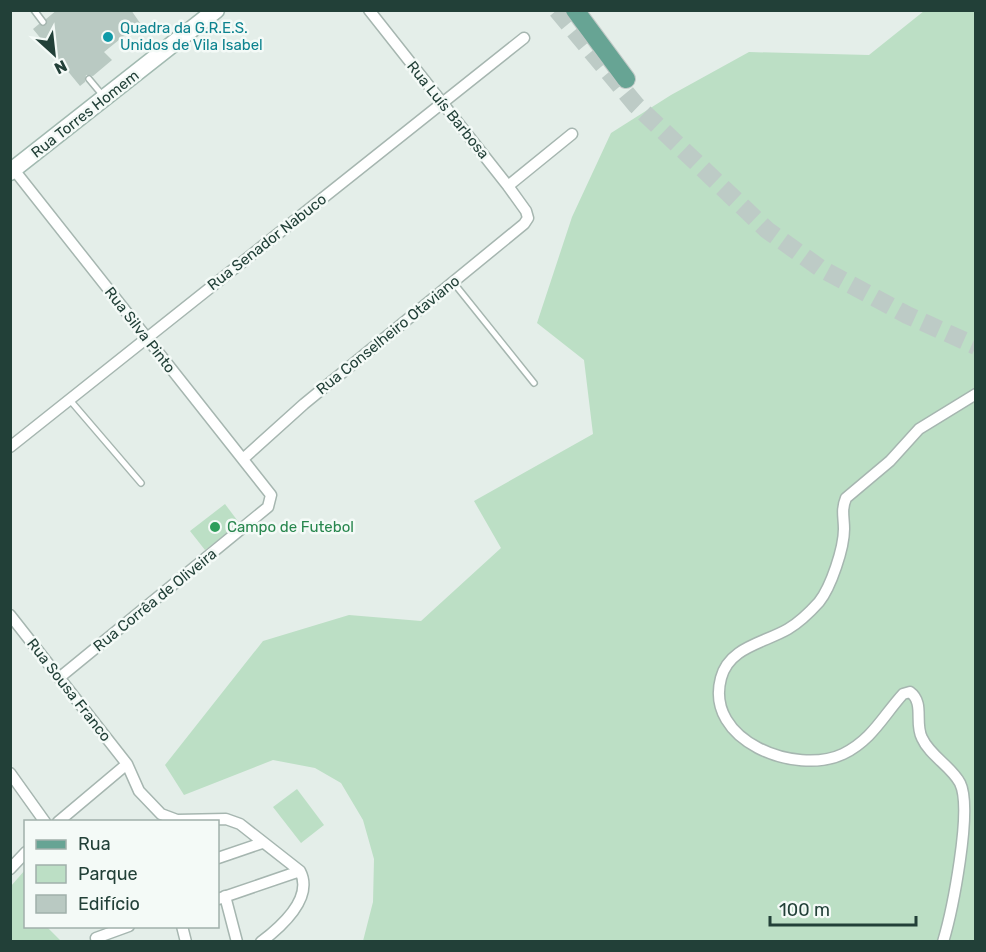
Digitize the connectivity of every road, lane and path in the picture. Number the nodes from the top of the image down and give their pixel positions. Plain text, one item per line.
1 (34, 10) edge
2 (216, 10) edge
3 (369, 10) edge
4 (574, 10) edge
5 (42, 22) dead end
6 (524, 38) dead end
7 (89, 79) dead end
8 (626, 79) dead end
9 (105, 98) junction
10 (442, 103) junction
11 (572, 135) dead end
12 (12, 169) edge
13 (508, 186) junction
14 (526, 211) joint
15 (453, 282) junction
16 (146, 337) junction
17 (534, 383) dead end
18 (975, 394) edge
19 (69, 399) junction
20 (10, 447) edge
21 (243, 459) junction
22 (141, 483) dead end
23 (271, 495) joint
24 (10, 615) edge
25 (59, 678) junction
26 (127, 764) junction
27 (10, 773) edge
28 (44, 820) edge
29 (60, 820) edge
30 (262, 843) junction
31 (24, 854) edge
32 (219, 858) edge
33 (10, 869) edge
34 (300, 872) junction
35 (221, 898) edge
36 (127, 928) edge
37 (98, 940) edge
38 (237, 942) edge
39 (261, 942) edge
40 (943, 942) edge

1 - 5 lane
2 - 9 street, Rua Torres Homem
3 - 10 street, Rua Luís Barbosa
4 - 8 main road
6 - 10 street, Rua Senador Nabuco
7 - 9 lane
9 - 12 street, Rua Torres Homem
10 - 13 street, Rua Luís Barbosa
10 - 16 street, Rua Senador Nabuco
11 - 13 street
12 - 16 street, Rua Silva Pinto
13 - 14 street, Rua Luís Barbosa
14 - 15 street, Rua Conselheiro Otaviano
15 - 17 lane
15 - 21 street, Rua Conselheiro Otaviano
16 - 19 street, Rua Senador Nabuco
16 - 21 street, Rua Silva Pinto
18 - 40 street
19 - 20 street, Rua Senador Nabuco
19 - 22 lane
21 - 23 street, Rua Silva Pinto
23 - 25 street, Rua Corrêa de Oliveira
24 - 25 street, Rua Sousa Franco
25 - 26 street, Rua Sousa Franco
26 - 29 street
26 - 30 street, Rua Sousa Franco
27 - 28 street
30 - 32 street
30 - 34 street, Rua Sousa Franco
31 - 33 street
34 - 35 street
34 - 39 street
35 - 38 street
36 - 37 street

